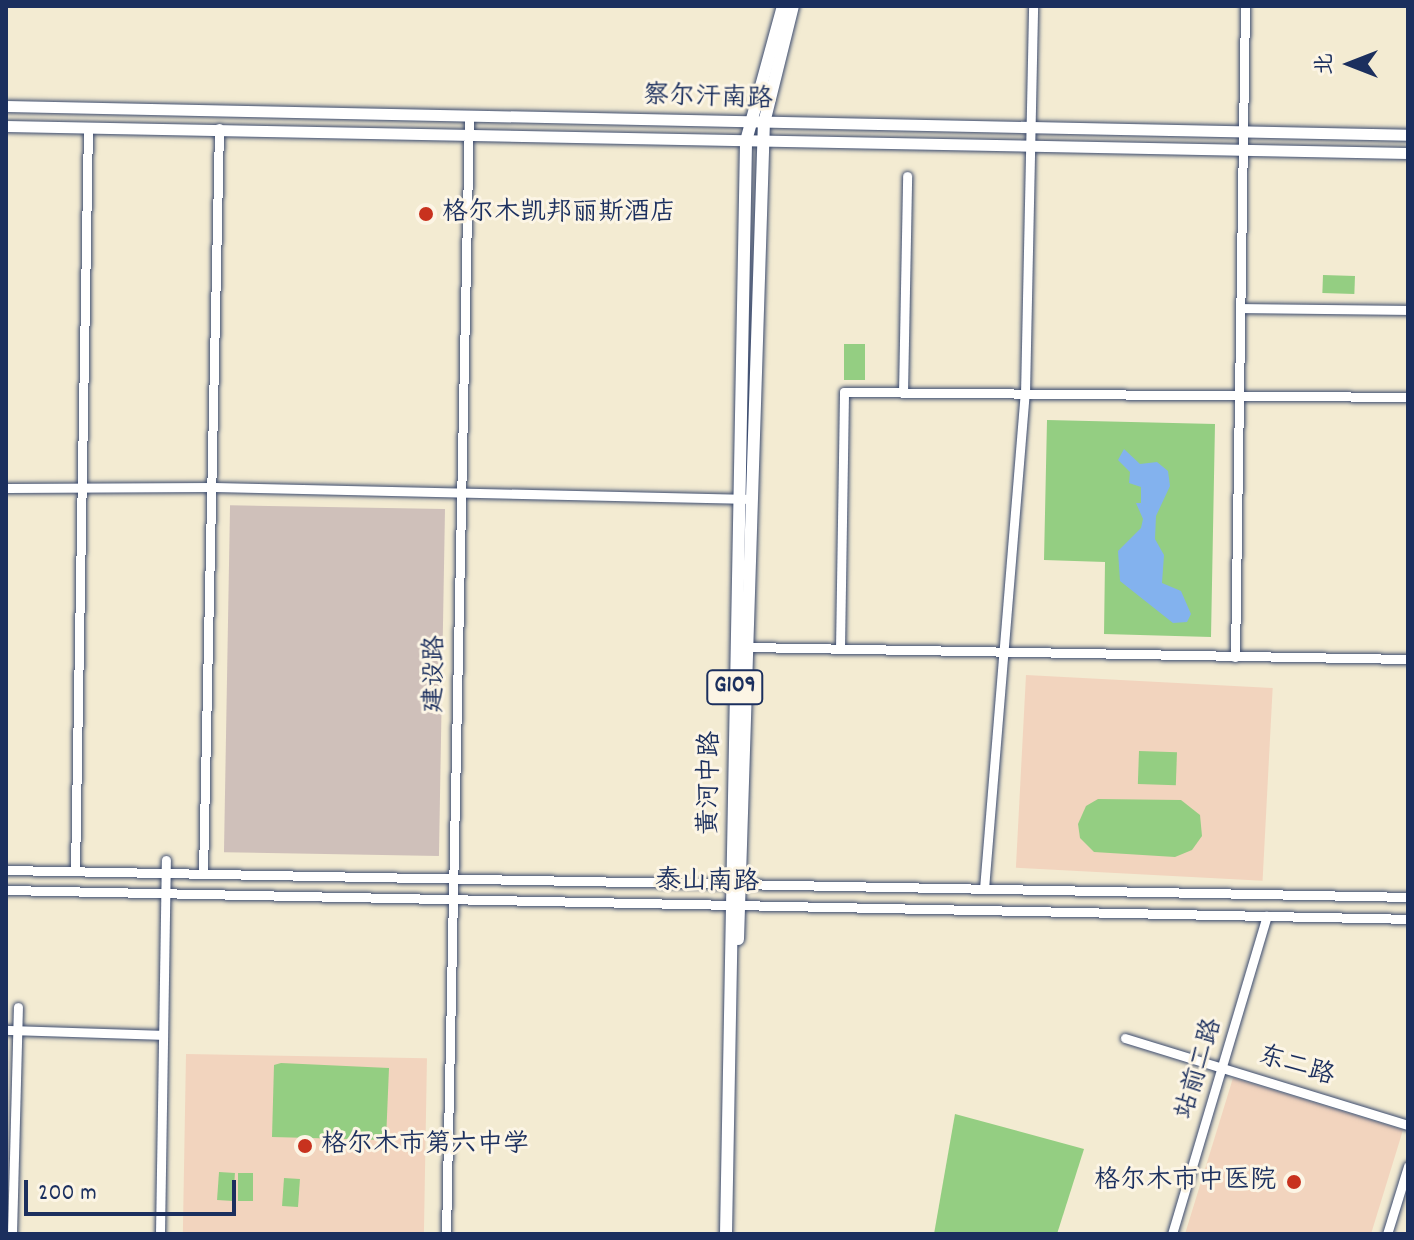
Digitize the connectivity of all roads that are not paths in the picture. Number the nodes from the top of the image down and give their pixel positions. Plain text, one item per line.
1 (783, 6) edge
2 (793, 6) edge
3 (1033, 6) edge
4 (1245, 6) edge
5 (6, 106) edge
6 (469, 115) junction
7 (749, 122) junction
8 (764, 123) junction
9 (817, 125) junction
10 (6, 126) edge
11 (1031, 126) junction
12 (88, 128) junction
13 (219, 128) junction
14 (1243, 130) junction
15 (469, 135) junction
16 (1408, 135) edge
17 (746, 141) junction
18 (764, 141) junction
19 (817, 141) junction
20 (1030, 145) junction
21 (1242, 149) junction
22 (1408, 153) edge
23 (907, 176) dead end
24 (1240, 308) junction
25 (1408, 310) edge
26 (903, 393) junction
27 (1025, 394) junction
28 (1238, 395) junction
29 (1408, 397) edge
30 (214, 487) junction
31 (6, 488) edge
32 (84, 488) junction
33 (461, 493) junction
34 (746, 499) junction
35 (747, 647) junction
36 (840, 649) junction
37 (1001, 650) junction
38 (1235, 657) junction
39 (1408, 659) edge
40 (166, 860) dead end
41 (6, 870) edge
42 (75, 871) junction
43 (165, 873) junction
44 (203, 874) junction
45 (453, 878) junction
46 (735, 886) junction
47 (984, 889) junction
48 (6, 890) edge
49 (165, 894) junction
50 (1408, 897) edge
51 (451, 900) junction
52 (735, 906) junction
53 (1267, 916) junction
54 (1408, 919) edge
55 (18, 1007) dead end
56 (6, 1030) edge
57 (18, 1030) junction
58 (162, 1035) junction
59 (1125, 1038) dead end
60 (1223, 1068) junction
61 (1408, 1125) edge
62 (1408, 1166) edge
63 (12, 1234) edge
64 (160, 1234) edge
65 (446, 1234) edge
66 (729, 1234) edge
67 (1172, 1234) edge
68 (1387, 1234) edge

1 - 7 highway, G109
2 - 8 highway, G109
3 - 11 street
4 - 14 street
5 - 6 main road, 察尔汗南路
6 - 7 main road, 察尔汗南路
6 - 15 street, 建设路
7 - 8 main road, 察尔汗南路
7 - 17 highway, G109
8 - 9 main road, 察尔汗南路
8 - 18 highway, G109
9 - 11 main road, 察尔汗南路
9 - 19 street
10 - 12 main road, 察尔汗南路
11 - 14 main road, 察尔汗南路
11 - 20 street
12 - 13 main road, 察尔汗南路
12 - 32 street
13 - 15 main road, 察尔汗南路
13 - 30 street
14 - 16 main road, 察尔汗南路
14 - 21 street
15 - 17 main road, 察尔汗南路
15 - 33 street, 建设路
17 - 18 main road, 察尔汗南路
17 - 34 highway, 黄河中路 / G109
18 - 19 main road, 察尔汗南路
18 - 34 highway, 黄河中路 / G109
19 - 20 main road, 察尔汗南路
20 - 21 main road, 察尔汗南路
20 - 27 street
21 - 22 main road, 察尔汗南路
21 - 24 street
23 - 26 street
24 - 25 street
24 - 28 street
26 - 27 street
26 - 36 street
27 - 28 street
27 - 37 street
28 - 29 street
28 - 38 street
30 - 32 street
30 - 33 street
30 - 44 street
31 - 32 street
32 - 42 street
33 - 34 street
33 - 45 street, 建设路
34 - 35 highway, 黄河中路 / G109
34 - 46 highway, 黄河中路 / G109
35 - 36 street
35 - 46 highway, 黄河中路 / G109
36 - 37 street
37 - 38 street
37 - 47 street
38 - 39 street
40 - 43 street
41 - 42 street, 泰山南路
42 - 43 street, 泰山南路
43 - 44 street, 泰山南路
43 - 49 street
44 - 45 street, 泰山南路
45 - 46 street, 泰山南路
45 - 51 street, 建设路
46 - 47 street, 泰山南路
46 - 52 highway, 黄河中路 / G109
47 - 50 street, 泰山南路
48 - 49 street, 泰山南路
49 - 51 street, 泰山南路
49 - 58 street
51 - 52 street, 泰山南路
51 - 65 street, 建设路
52 - 53 street, 泰山南路
52 - 66 highway, 黄河中路 / G109
53 - 54 street, 泰山南路
53 - 60 street, 站前二路
55 - 57 street
56 - 57 street
57 - 58 street
57 - 63 street
58 - 64 street
59 - 60 street, 东二路
60 - 61 street, 东二路
60 - 67 street, 站前二路
62 - 68 street

